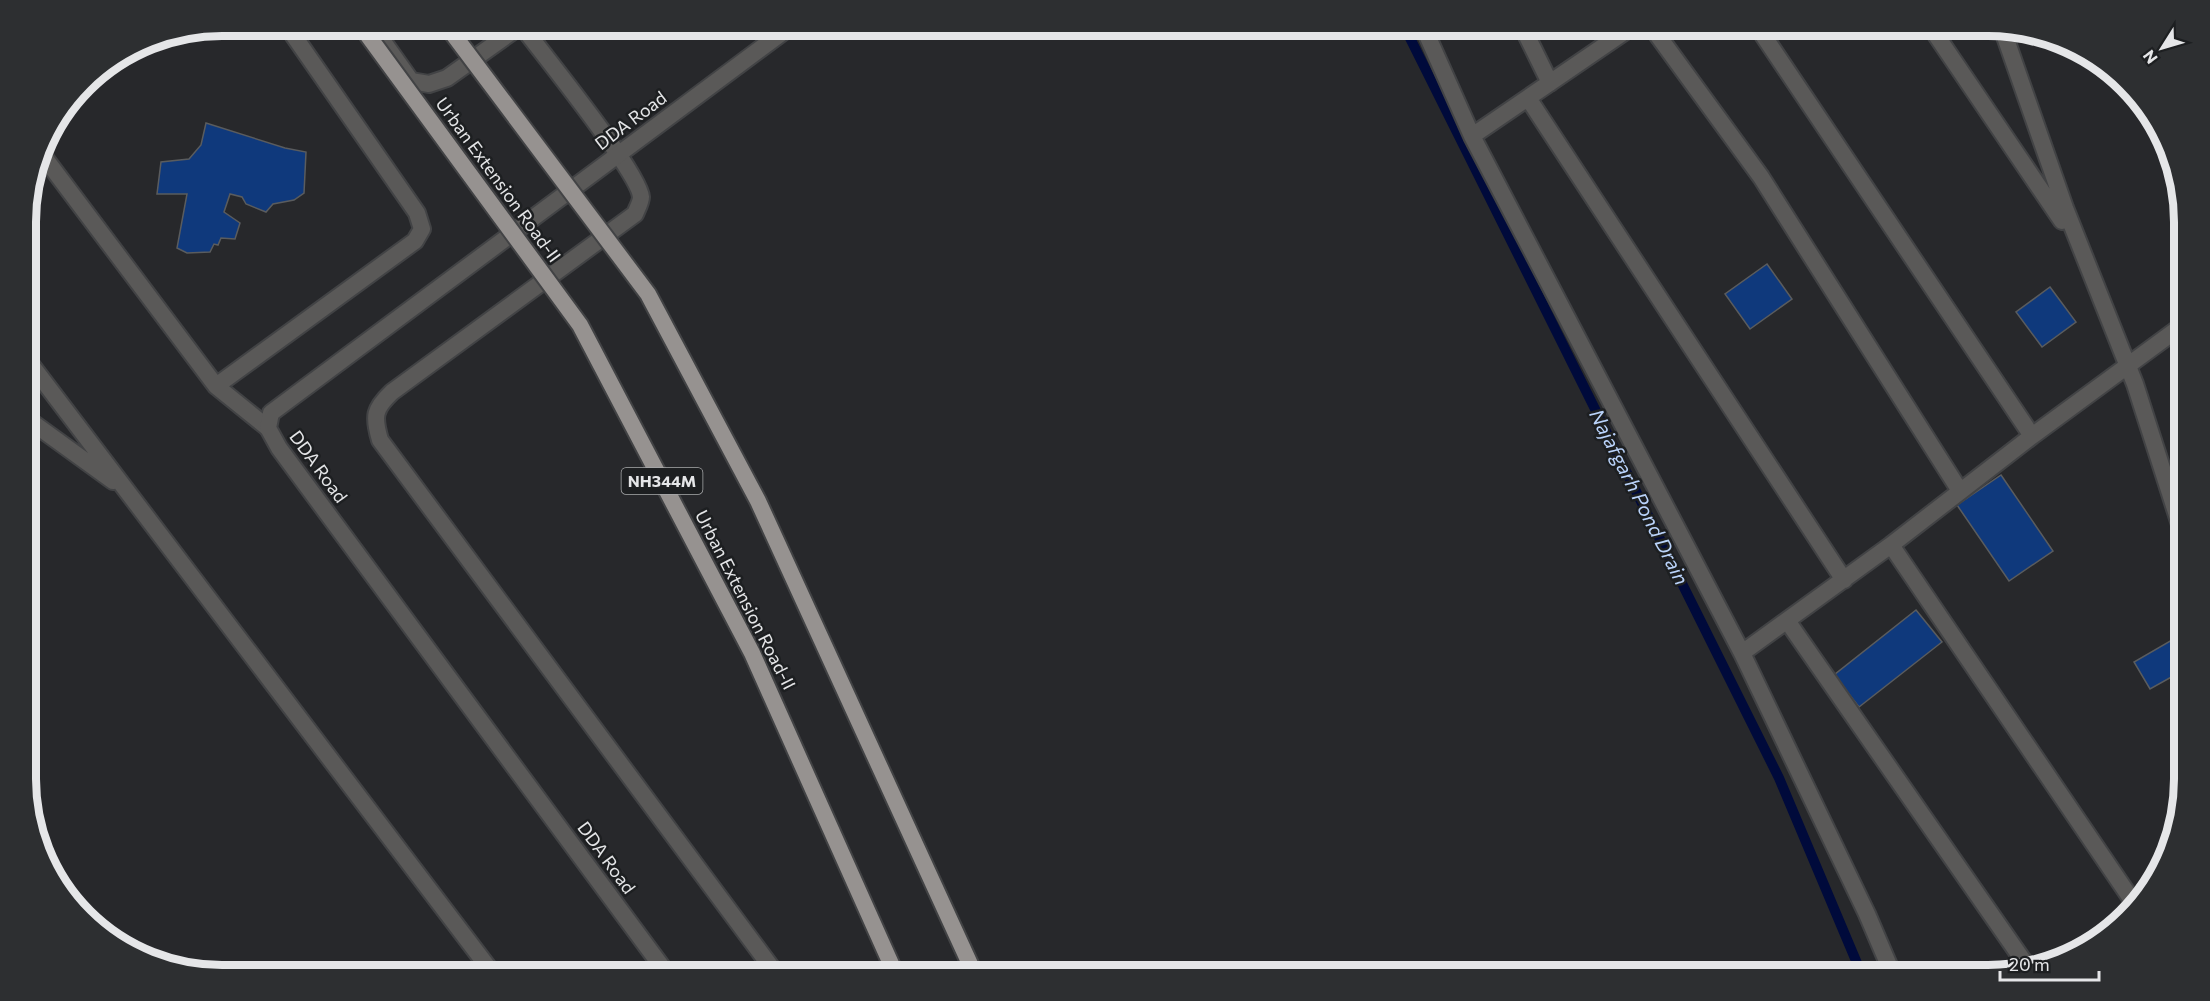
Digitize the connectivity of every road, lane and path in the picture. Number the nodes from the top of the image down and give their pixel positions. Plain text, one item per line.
1 (294, 36) edge
2 (368, 36) edge
3 (379, 36) edge
4 (454, 36) edge
5 (507, 36) edge
6 (529, 36) edge
7 (777, 36) edge
8 (1428, 36) edge
9 (1527, 36) edge
10 (1618, 36) edge
11 (1658, 36) edge
12 (1764, 36) edge
13 (1937, 36) edge
14 (2005, 37) edge
15 (1550, 83) junction
16 (1528, 98) junction
17 (1472, 136) junction
18 (618, 154) junction
19 (47, 161) edge
20 (2081, 249) junction
21 (2174, 331) edge
22 (2127, 364) junction
23 (36, 371) edge
24 (216, 386) junction
25 (36, 425) edge
26 (268, 428) junction
27 (2032, 436) junction
28 (1960, 491) junction
29 (129, 493) junction
30 (2174, 507) edge
31 (1891, 545) junction
32 (1844, 580) junction
33 (1788, 622) junction
34 (1742, 653) junction
35 (2131, 898) edge
36 (2024, 961) edge
37 (486, 965) edge
38 (661, 965) edge
39 (770, 965) edge
40 (892, 965) edge
41 (970, 965) edge
42 (1889, 965) edge

1 - 24 street
2 - 40 highway, Urban Extension Road-II / NH344M, bridge
3 - 5 street
4 - 41 highway, bridge
6 - 18 street
7 - 18 street, DDA Road
8 - 17 street
9 - 15 street
10 - 15 street
11 - 28 street
12 - 27 street
13 - 20 street
14 - 20 street
15 - 16 street
16 - 17 street
16 - 32 street
17 - 34 street
18 - 26 street, DDA Road
18 - 39 street
19 - 24 street
20 - 22 street
21 - 22 street
22 - 27 street
22 - 30 street
23 - 29 street
24 - 26 street
25 - 29 street
26 - 38 street, DDA Road
27 - 28 street
28 - 31 street
29 - 37 street
31 - 32 street
31 - 35 street
32 - 33 street
33 - 34 street
33 - 36 street
34 - 42 street

